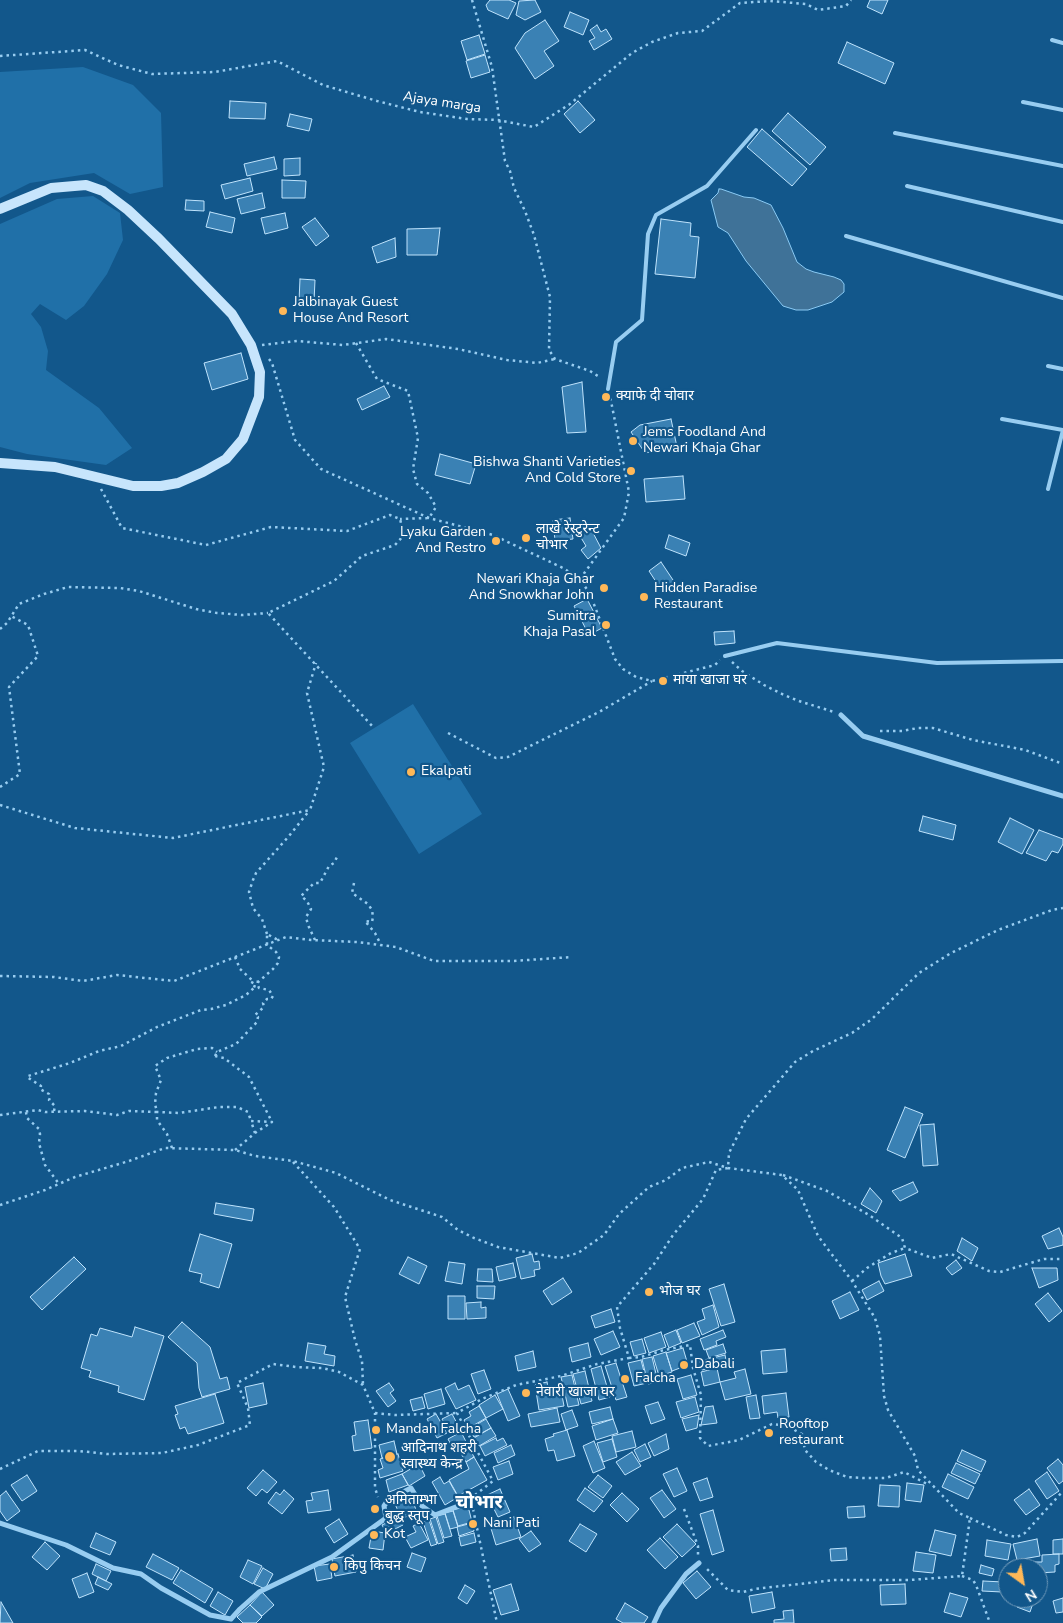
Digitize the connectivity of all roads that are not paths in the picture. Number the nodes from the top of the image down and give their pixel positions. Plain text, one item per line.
1 (1052, 40) dead end
2 (1063, 43) edge
3 (1023, 102) dead end
4 (1063, 110) edge
5 (756, 130) dead end
6 (895, 133) dead end
7 (1063, 166) edge
8 (907, 186) dead end
9 (0, 209) edge
10 (1063, 222) edge
11 (846, 236) dead end
12 (1063, 298) edge
13 (1048, 366) dead end
14 (1063, 369) edge
15 (608, 389) road end
16 (1002, 419) dead end
17 (1063, 430) edge
18 (0, 463) edge
19 (1048, 490) dead end
20 (725, 656) dead end
21 (1063, 661) edge
22 (841, 715) dead end
23 (1063, 796) edge
24 (471, 1501) road end
25 (0, 1523) edge
26 (699, 1563) road end
27 (654, 1623) edge

1 - 2 lane
3 - 4 lane
5 - 15 lane
6 - 7 lane
8 - 10 lane
9 - 18 main road
11 - 12 lane
13 - 14 lane
16 - 17 lane
17 - 19 lane
20 - 21 lane
22 - 23 street
24 - 25 street
26 - 27 street

